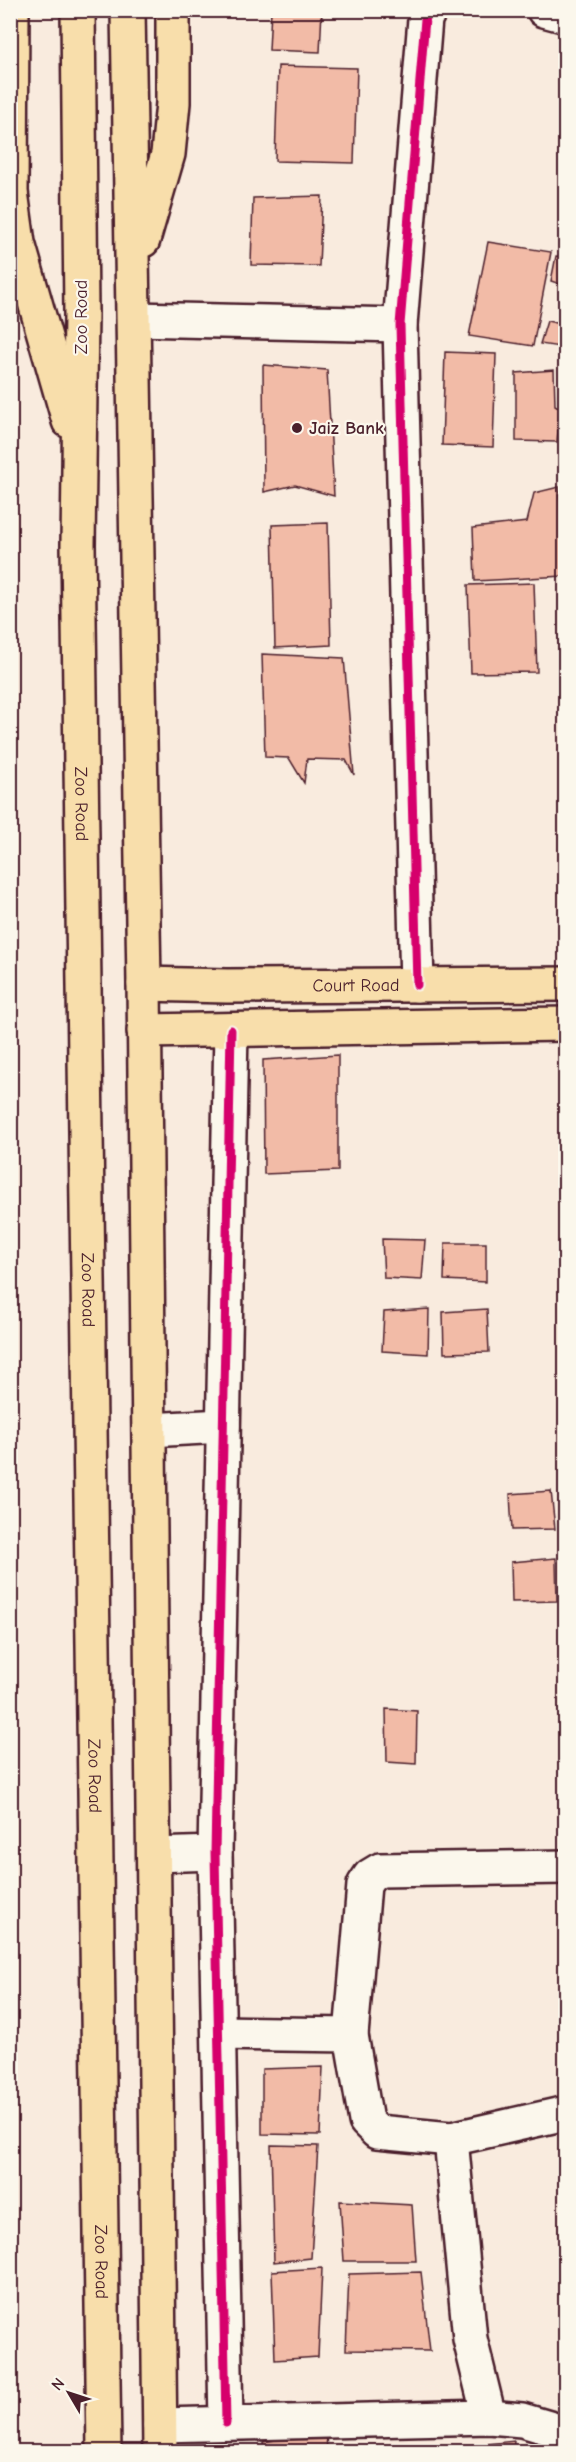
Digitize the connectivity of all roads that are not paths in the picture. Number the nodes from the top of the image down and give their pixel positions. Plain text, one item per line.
1 (12, 10) edge
2 (78, 10) edge
3 (128, 10) edge
4 (173, 10) edge
5 (430, 10) edge
6 (544, 10) edge
7 (566, 16) edge
8 (133, 273) junction
9 (135, 319) junction
10 (400, 326) junction
11 (79, 454) junction
12 (144, 984) junction
13 (566, 984) edge
14 (417, 985) junction
15 (566, 1024) edge
16 (231, 1030) junction
17 (144, 1031) junction
18 (223, 1426) junction
19 (149, 1430) junction
20 (215, 1853) junction
21 (154, 1856) junction
22 (566, 1868) edge
23 (219, 2033) junction
24 (351, 2035) junction
25 (566, 2113) edge
26 (451, 2139) junction
27 (489, 2417) junction
28 (226, 2423) junction
29 (566, 2433) edge
30 (160, 2438) edge
31 (104, 2451) edge

1 - 11 main road
2 - 11 main road, Zoo Road
3 - 8 main road
4 - 8 main road
5 - 10 street
6 - 7 street
8 - 9 main road
9 - 10 street
9 - 12 main road
10 - 14 street
11 - 31 main road, Zoo Road
12 - 14 main road, Court Road
12 - 17 main road
13 - 14 main road, Court Road
15 - 16 main road
16 - 17 main road
16 - 18 street
17 - 19 main road
18 - 19 street
18 - 20 street
19 - 21 main road
20 - 21 street
20 - 23 street
21 - 30 main road
22 - 24 street
23 - 24 street
23 - 28 street
24 - 26 street
25 - 26 street
26 - 27 street
27 - 28 street
27 - 29 street
28 - 30 street

